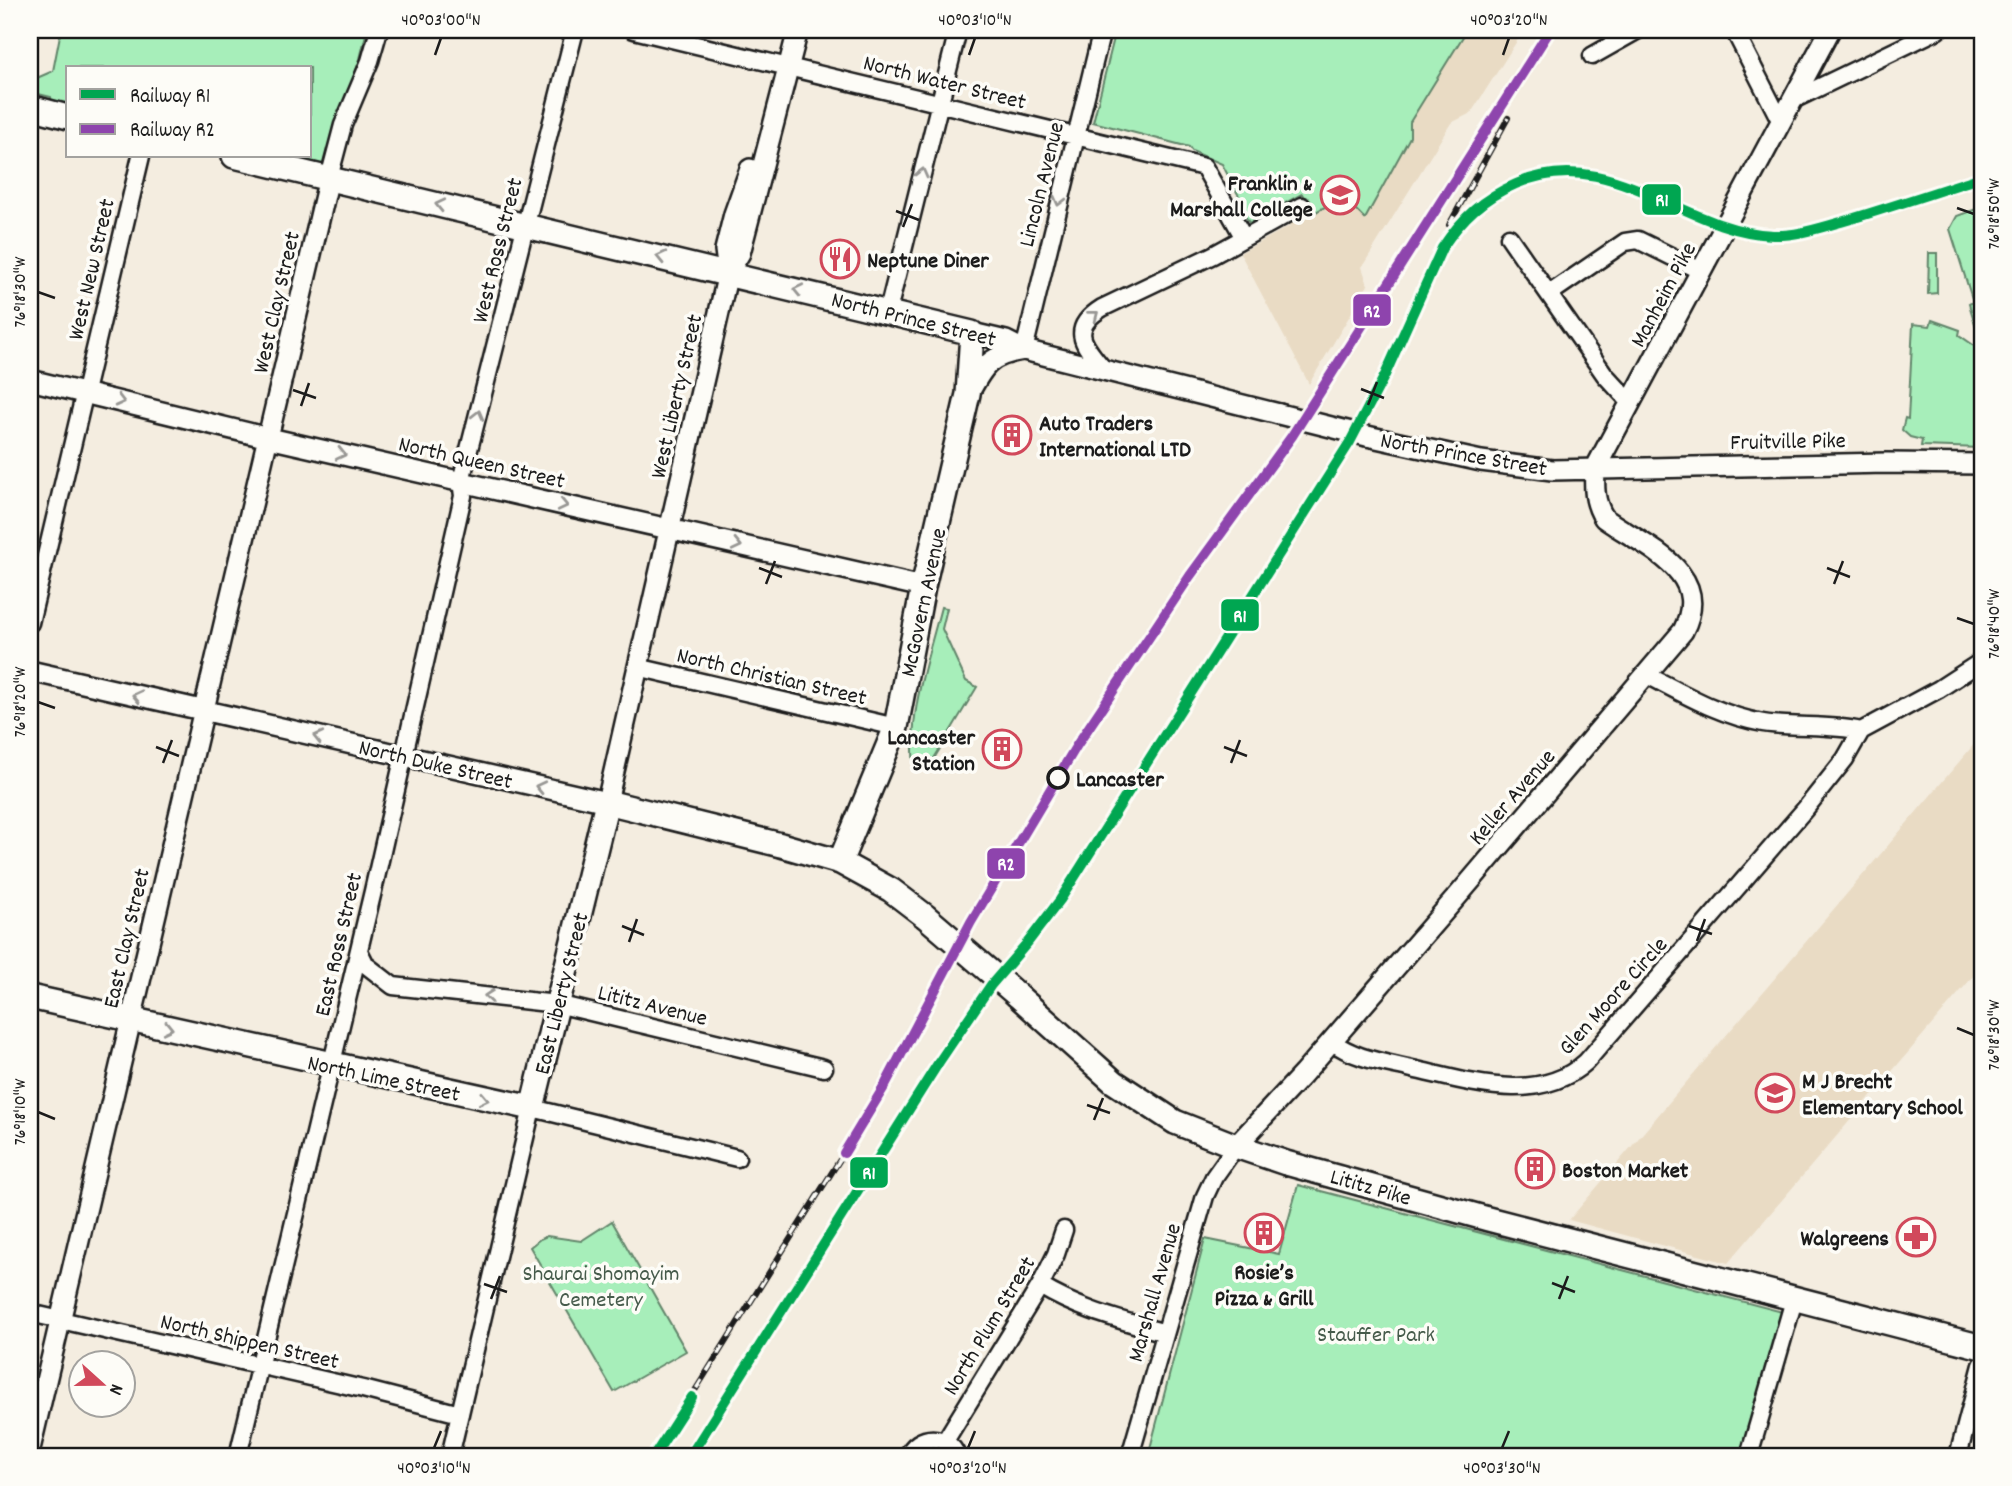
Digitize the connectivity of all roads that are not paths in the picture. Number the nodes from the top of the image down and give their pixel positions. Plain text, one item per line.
1 (379, 30) edge
2 (575, 30) edge
3 (634, 30) edge
4 (785, 30) edge
5 (798, 30) edge
6 (958, 30) edge
7 (1102, 30) edge
8 (1638, 30) edge
9 (1734, 30) edge
10 (1830, 30) edge
11 (1938, 30) edge
12 (1591, 56) dead end
13 (783, 65) junction
14 (1793, 100) junction
15 (939, 103) junction
16 (30, 107) edge
17 (66, 116) edge
18 (1781, 122) junction
19 (1075, 135) junction
20 (141, 158) edge
21 (243, 158) edge
22 (329, 178) junction
23 (1302, 206) dead end
24 (526, 226) junction
25 (1509, 237) dead end
26 (1244, 238) junction
27 (1701, 271) junction
28 (728, 273) junction
29 (1549, 294) junction
30 (888, 311) junction
31 (972, 333) junction
32 (1024, 350) junction
33 (1105, 371) junction
34 (30, 380) edge
35 (84, 392) junction
36 (968, 394) junction
37 (1631, 403) junction
38 (269, 438) junction
39 (1982, 464) edge
40 (1595, 469) junction
41 (461, 481) junction
42 (670, 529) junction
43 (923, 586) junction
44 (30, 623) edge
45 (1982, 661) edge
46 (637, 667) junction
47 (30, 671) edge
48 (1647, 675) junction
49 (204, 711) junction
50 (897, 727) junction
51 (1861, 731) junction
52 (402, 756) junction
53 (607, 802) junction
54 (840, 863) junction
55 (359, 951) junction
56 (30, 997) edge
57 (557, 1004) junction
58 (131, 1020) junction
59 (1331, 1041) junction
60 (331, 1065) junction
61 (824, 1068) dead end
62 (532, 1108) junction
63 (1236, 1146) junction
64 (737, 1158) dead end
65 (1064, 1230) dead end
66 (1040, 1286) junction
67 (1794, 1300) junction
68 (30, 1313) edge
69 (60, 1320) junction
70 (1165, 1333) junction
71 (1982, 1348) edge
72 (260, 1365) junction
73 (1982, 1365) edge
74 (460, 1414) junction
75 (945, 1441) junction
76 (30, 1449) edge
77 (238, 1456) edge
78 (450, 1456) edge
79 (908, 1456) edge
80 (957, 1456) edge
81 (1130, 1456) edge
82 (1749, 1456) edge
83 (1958, 1456) edge

1 - 22 street
2 - 24 street, West Ross Street
3 - 13 street, North Water Street
4 - 13 main road, West Liberty Street
5 - 13 main road, West Liberty Street
6 - 15 street
7 - 19 street, Lincoln Avenue
8 - 12 street
9 - 18 street
10 - 14 main road, Manheim Pike
11 - 14 street
13 - 15 street, North Water Street
13 - 28 main road, West Liberty Street
14 - 18 main road, Manheim Pike
15 - 19 street, North Water Street
30 -> 15 street
16 - 17 highway
18 - 27 main road, Manheim Pike
19 - 26 street, North Water Street
19 -> 32 street, Lincoln Avenue
20 - 35 street, West New Street
21 - 22 highway, North Prince Street
24 -> 22 highway, North Prince Street
22 - 38 main road, West Clay Street
23 - 26 street
28 -> 24 highway, North Prince Street
41 -> 24 street, West Ross Street
25 - 29 street
33 -> 26 street
27 - 29 street
27 - 37 main road, Manheim Pike
30 -> 28 highway, North Prince Street
28 - 42 main road, West Liberty Street
29 - 37 street
30 - 31 highway, North Prince Street
31 - 32 main road, North Prince Street
31 - 36 highway, McGovern Avenue
32 - 33 main road, North Prince Street
32 - 36 main road
33 - 40 main road, North Prince Street, bridge
34 - 35 main road, North Queen Street
35 -> 38 main road, North Queen Street
35 - 44 street, West New Street
36 - 43 highway, McGovern Avenue
37 - 40 main road, Manheim Pike
38 -> 41 main road, North Queen Street
38 - 49 main road, East Clay Street
39 - 40 main road, Fruitville Pike
40 - 48 main road, Keller Avenue
41 -> 42 main road, North Queen Street
41 - 52 street, East Ross Street
42 -> 43 main road, North Queen Street
42 - 46 main road, East Liberty Street
43 - 50 highway, McGovern Avenue
45 - 51 street
46 - 50 street, North Christian Street
46 - 53 main road, East Liberty Street
49 -> 47 main road, North Duke Street
48 - 51 street
48 - 59 main road, Keller Avenue
52 -> 49 main road, North Duke Street
49 - 58 main road, East Clay Street
50 - 54 highway, McGovern Avenue
51 - 59 street, Glen Moore Circle
53 -> 52 main road, North Duke Street
52 - 55 street, East Ross Street
53 - 54 highway, North Duke Street
53 - 57 highway, East Liberty Street
54 - 63 highway, Lititz Pike, bridge
57 -> 55 street, Lititz Avenue
55 - 60 street, East Ross Street
56 - 58 highway, North Lime Street
57 - 61 street, Lititz Avenue
57 - 62 highway, East Liberty Street
58 -> 60 highway, North Lime Street
58 - 69 main road, East Clay Street
59 - 63 main road, Keller Avenue
60 -> 62 highway, North Lime Street
60 - 72 street, East Ross Street
62 - 64 street, North Lime Street
62 - 74 street, East Liberty Street
63 - 67 highway, Lititz Pike
63 - 70 street, Marshall Avenue
65 - 66 street, North Plum Street
66 - 70 street
66 - 75 street, North Plum Street
67 - 71 highway, Lititz Pike
67 - 82 street
68 - 69 street, North Shippen Street
69 - 72 street, North Shippen Street
69 - 76 main road, East Clay Street
70 - 81 street, Marshall Avenue
72 - 74 street, North Shippen Street
72 - 77 street, East Ross Street
73 - 83 street
74 - 78 street, East Liberty Street
75 - 79 street
75 - 80 street

